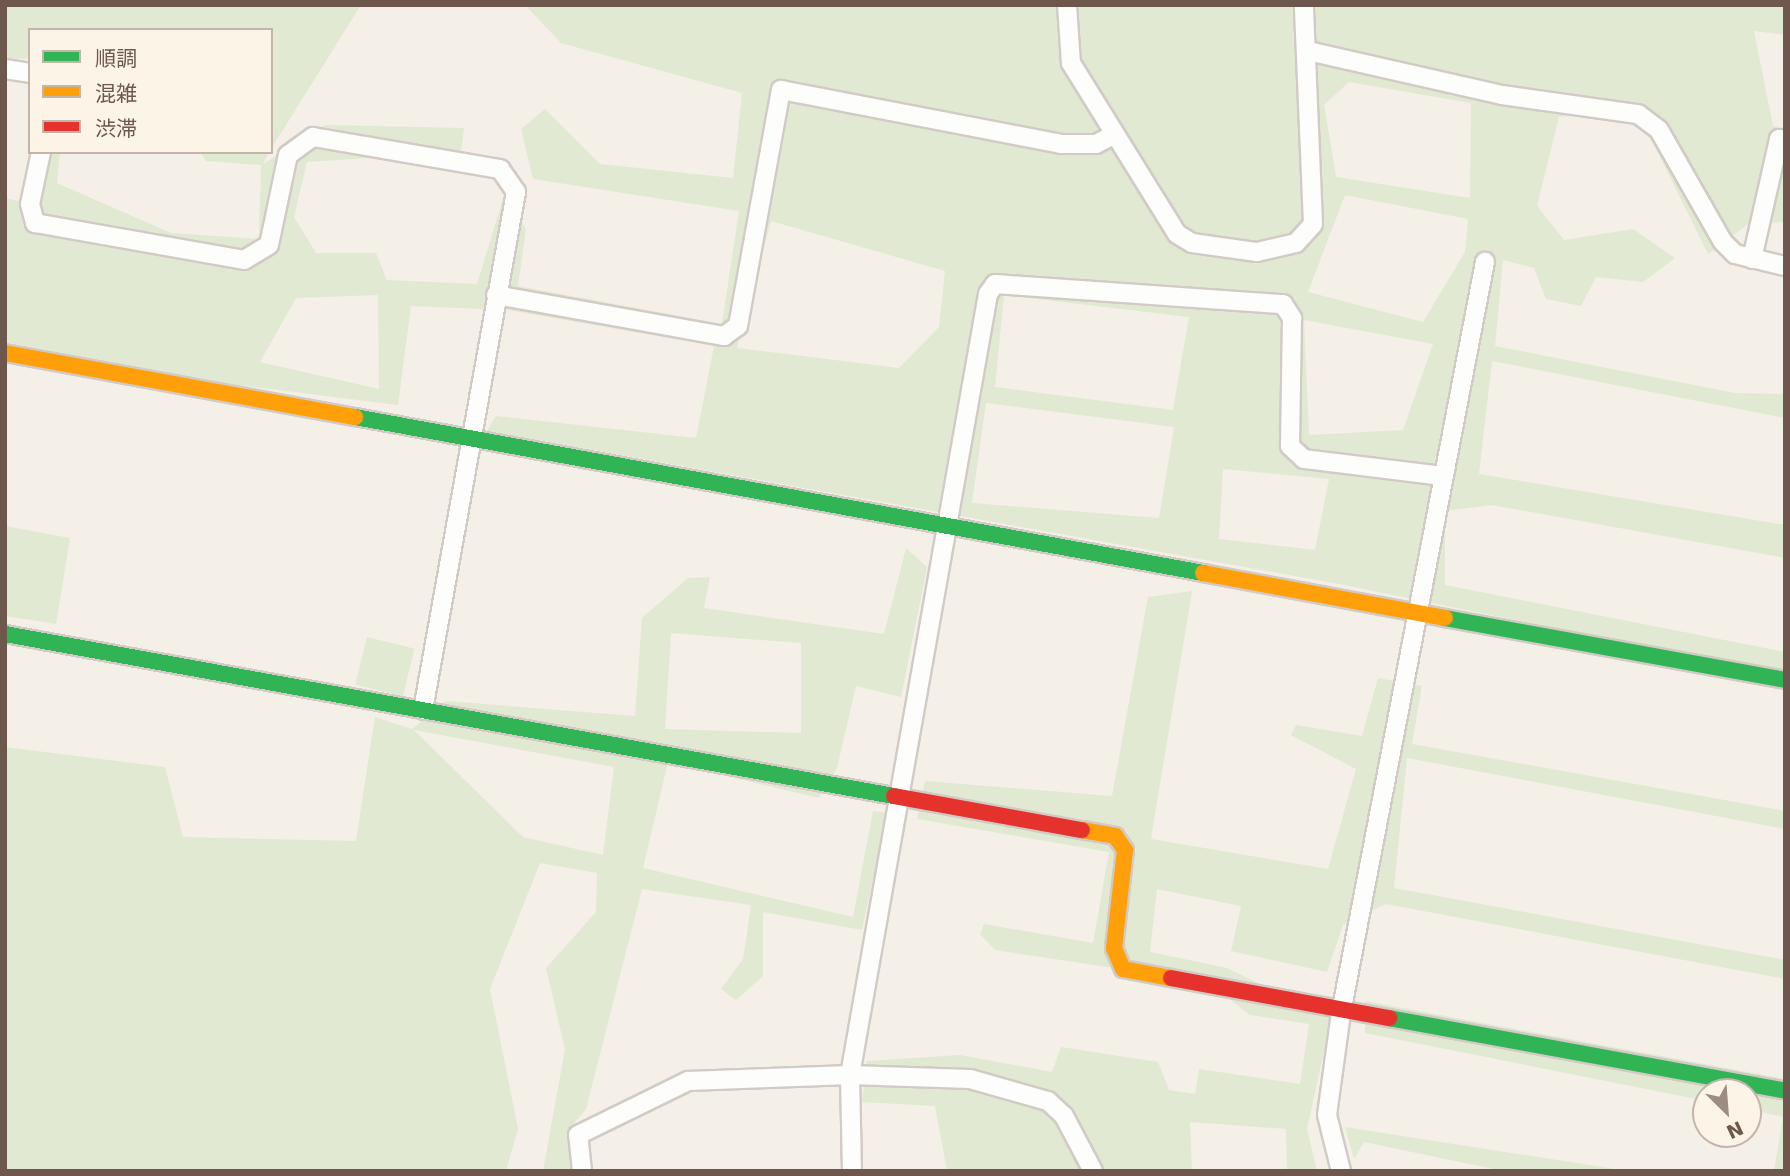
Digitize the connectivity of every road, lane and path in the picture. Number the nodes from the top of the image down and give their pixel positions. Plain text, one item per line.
1 (1067, 5) edge
2 (1304, 5) edge
3 (1308, 51) junction
4 (5, 69) edge
5 (28, 73) edge
6 (1112, 136) junction
7 (1785, 140) edge
8 (41, 154) edge
9 (1752, 259) junction
10 (1485, 262) dead end
11 (1785, 267) edge
12 (496, 295) junction
13 (5, 354) edge
14 (469, 438) junction
15 (1442, 476) junction
16 (947, 526) junction
17 (1415, 612) junction
18 (5, 634) edge
19 (1785, 680) edge
20 (423, 710) junction
21 (901, 798) junction
22 (1341, 1013) junction
23 (850, 1075) junction
24 (1785, 1091) edge
25 (582, 1171) edge
26 (852, 1171) edge
27 (1093, 1171) edge
28 (1341, 1171) edge

1 - 6 street
2 - 3 street
3 - 6 street
3 - 9 street
4 - 5 street
6 - 12 street
7 - 9 street
8 - 12 street
9 - 11 street
10 - 15 street
12 - 14 street
13 - 14 street
14 - 16 street
14 - 20 street
15 - 16 street
15 - 17 street
16 - 17 street
16 - 21 street
17 - 19 street
17 - 22 street
18 - 20 street
20 - 21 street
21 - 22 street
21 - 23 street
22 - 24 street
22 - 28 street
23 - 25 street
23 - 26 street
23 - 27 street

